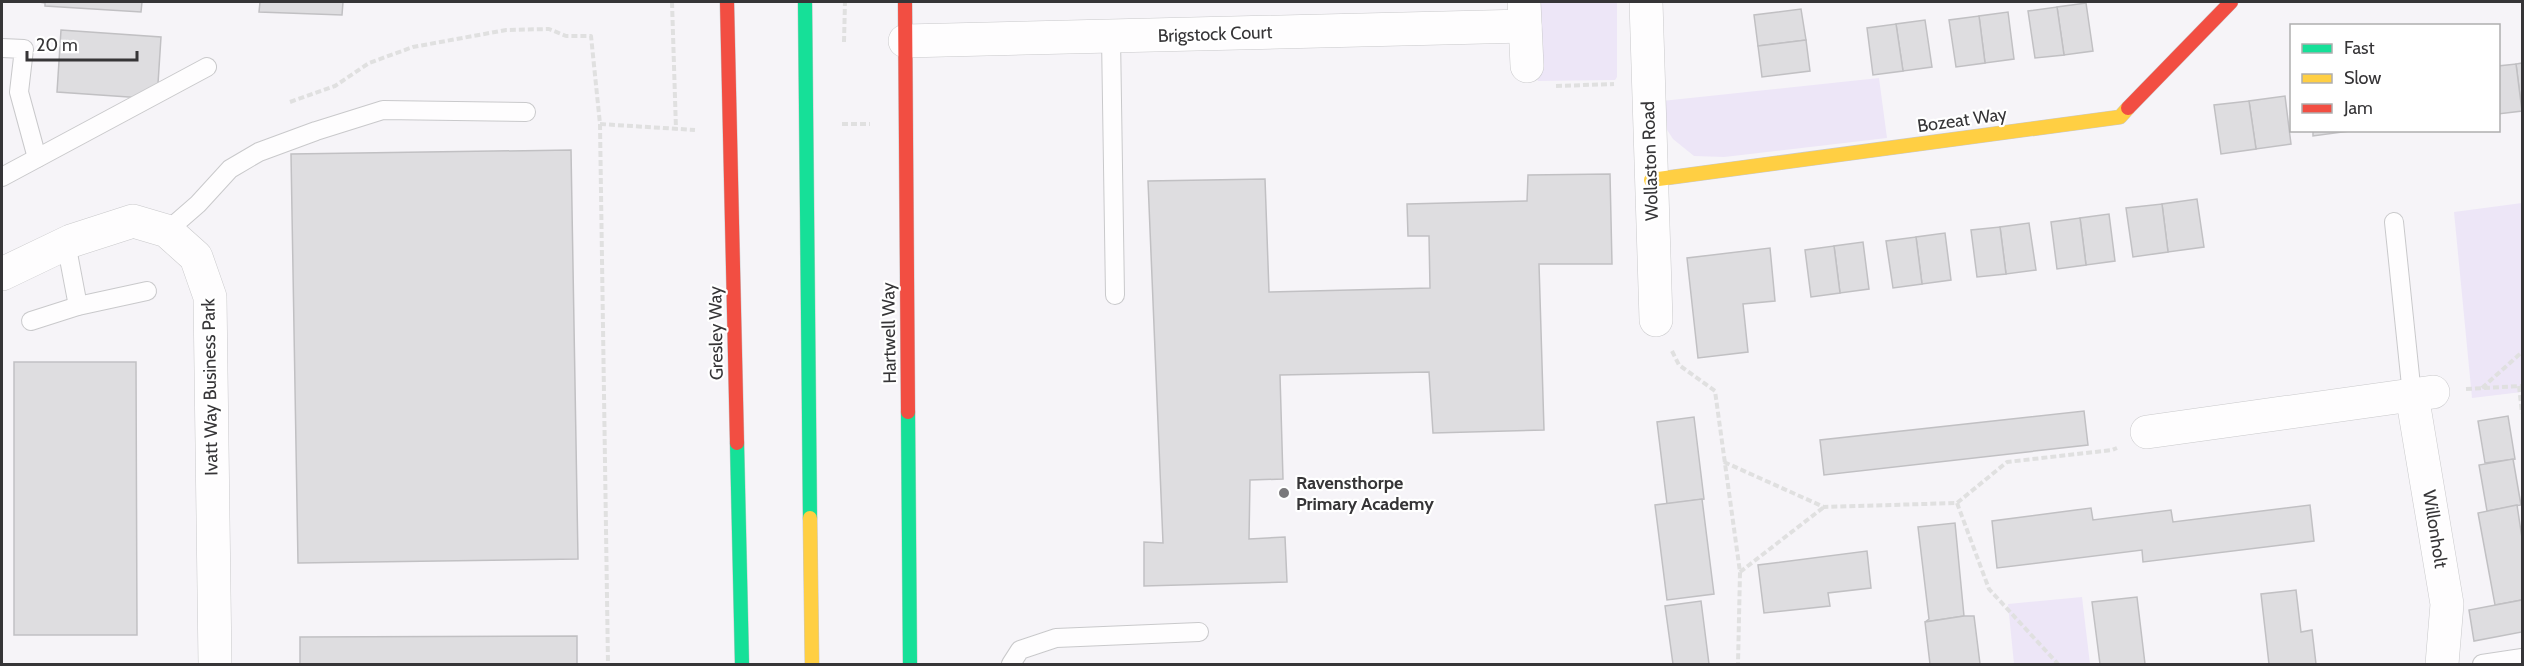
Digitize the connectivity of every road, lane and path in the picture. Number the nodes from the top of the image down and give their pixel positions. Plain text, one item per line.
1 (672, 2) edge
2 (728, 2) edge
3 (805, 2) edge
4 (905, 2) edge
5 (1646, 2) edge
6 (2230, 2) edge
7 (1525, 14) edge
8 (1111, 37) junction
9 (905, 41) junction
10 (2, 48) edge
11 (1527, 66) joint
12 (207, 68) dead end
13 (1648, 83) junction
14 (290, 102) dead end
15 (526, 112) dead end
16 (600, 124) junction
17 (37, 158) junction
18 (2, 177) edge
19 (1651, 180) junction
20 (2394, 222) dead end
21 (167, 231) junction
22 (66, 243) junction
23 (2, 274) edge
24 (147, 291) dead end
25 (1115, 295) dead end
26 (78, 306) junction
27 (1656, 320) joint
28 (31, 321) dead end
29 (2523, 352) edge
30 (2521, 386) edge
31 (2481, 388) junction
32 (2422, 394) junction
33 (2523, 413) edge
34 (2147, 432) joint
35 (1724, 462) junction
36 (1957, 503) junction
37 (1824, 507) junction
38 (1740, 572) junction
39 (1199, 632) dead end
40 (2523, 658) edge
41 (215, 664) edge
42 (608, 664) edge
43 (742, 664) edge
44 (812, 664) edge
45 (910, 664) edge
46 (1011, 664) edge
47 (1738, 664) edge
48 (2058, 664) edge
49 (2442, 664) edge
50 (2482, 664) edge

1 - 16 path
2 - 43 street, Gresley Way
3 - 44 street
4 - 9 street, Hartwell Way
5 - 13 street, Wollaston Road
6 - 19 street, Bozeat Way
7 - 8 street, Brigstock Court
7 - 11 street, Brigstock Court
8 - 9 street, Brigstock Court
8 - 25 lane
9 - 45 street, Hartwell Way
10 - 17 lane
11 - 13 path
12 - 17 lane
13 - 19 street, Wollaston Road
14 - 16 path
15 - 21 lane
16 - 42 path
17 - 18 lane
19 - 27 street, Wollaston Road
20 - 32 lane, Willonholt
21 - 22 street, Ivatt Way Business Park
21 - 41 street, Ivatt Way Business Park
22 - 23 street, Ivatt Way Business Park
22 - 26 lane
24 - 26 lane
26 - 28 lane
27 - 35 path
29 - 31 path
30 - 31 path
30 - 33 path
31 - 32 path
32 - 34 street
32 - 49 street, Willonholt
34 - 36 path
35 - 37 path
35 - 38 path
36 - 37 path
36 - 48 path
37 - 38 path
38 - 47 path
39 - 46 lane
40 - 50 lane

